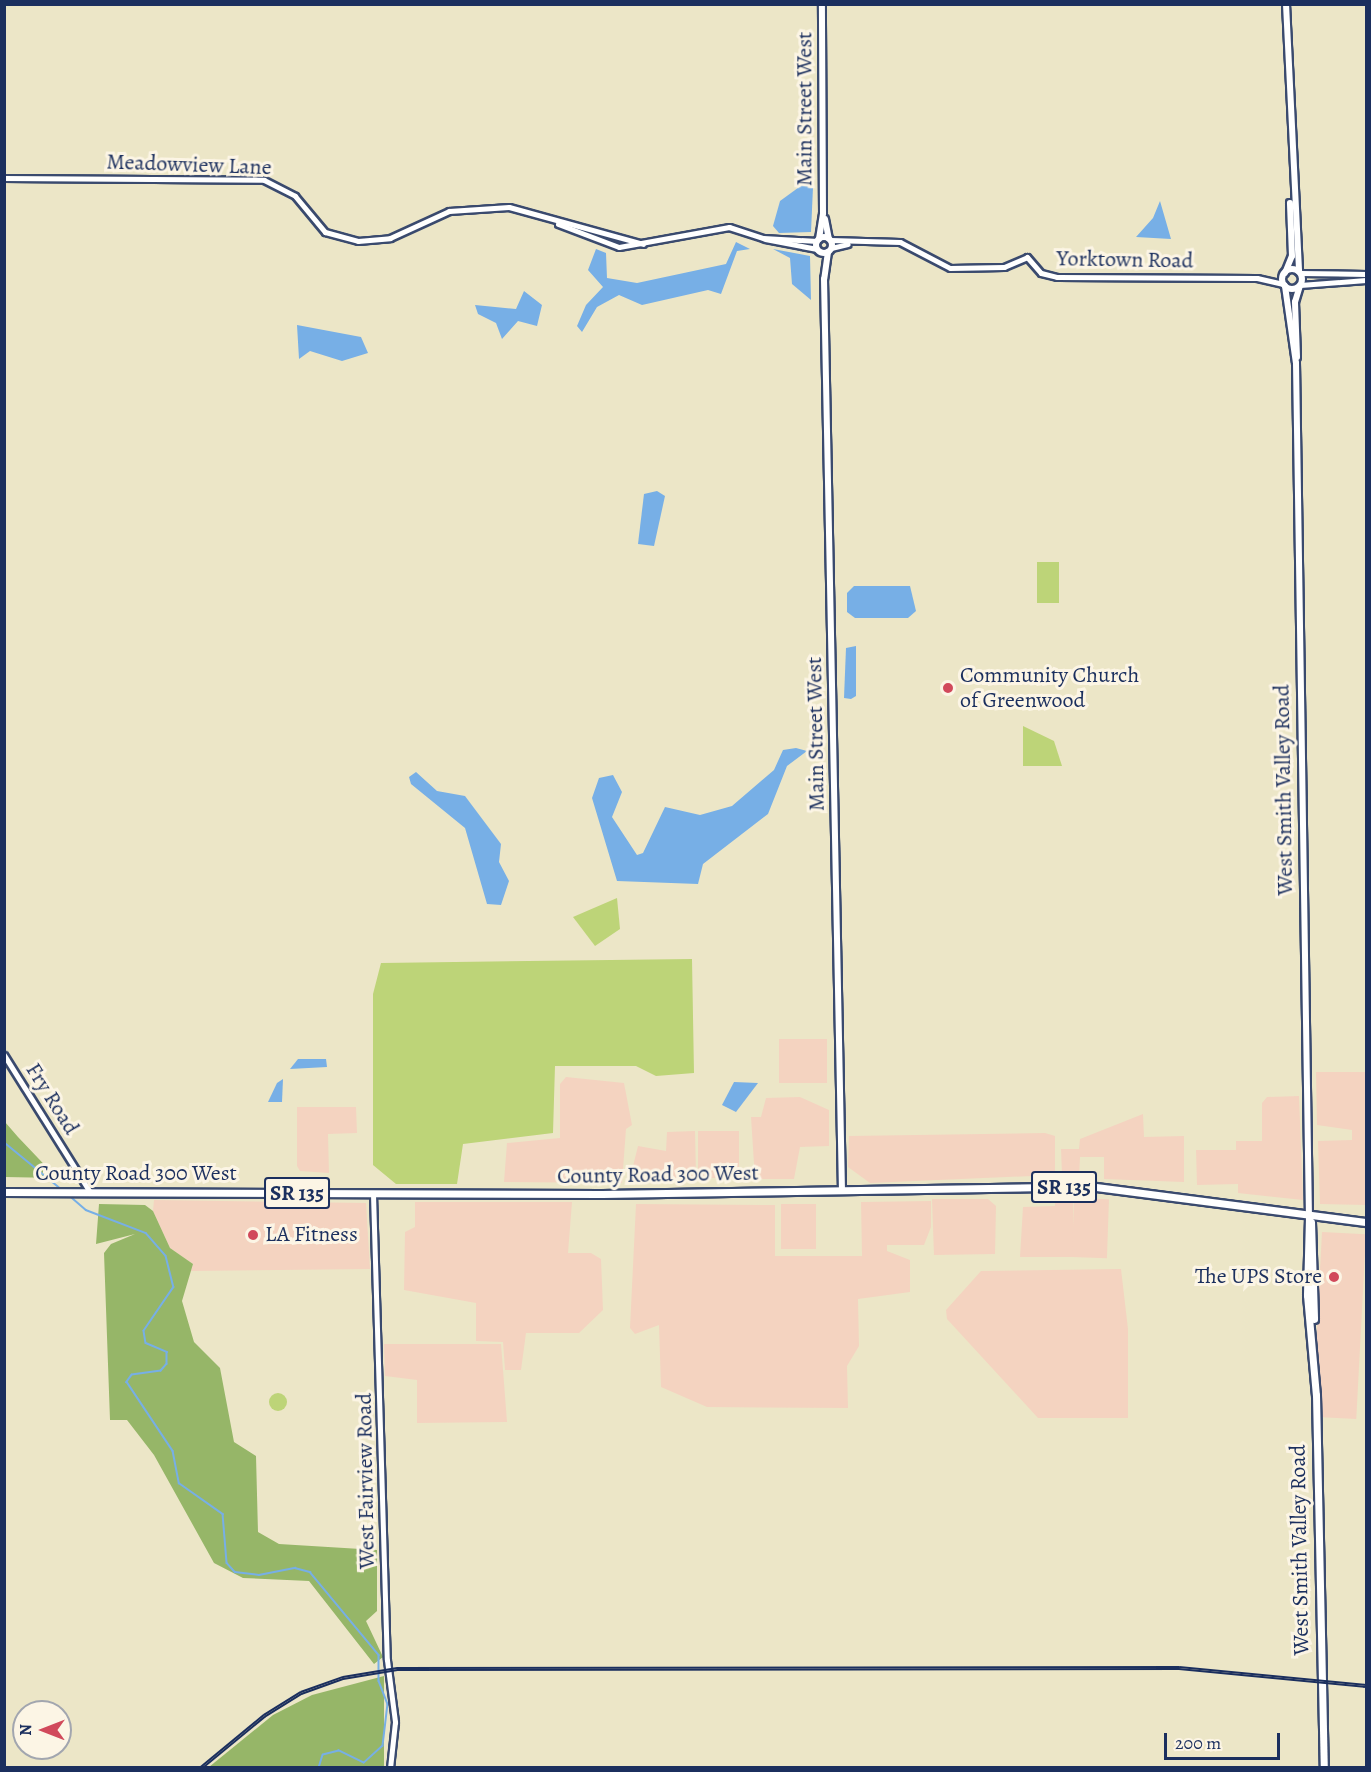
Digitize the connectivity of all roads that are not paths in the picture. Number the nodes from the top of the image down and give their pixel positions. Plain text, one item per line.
1 (822, 4) edge
2 (1286, 4) edge
3 (4, 178) edge
4 (1292, 197) junction
5 (824, 213) junction
6 (764, 238) junction
7 (830, 239) junction
8 (818, 240) junction
9 (849, 243) junction
10 (830, 250) junction
11 (818, 251) junction
12 (1299, 273) junction
13 (1285, 274) junction
14 (1366, 274) edge
15 (824, 279) junction
16 (1273, 279) junction
17 (1366, 280) edge
18 (1285, 285) junction
19 (1300, 285) junction
20 (1296, 363) junction
21 (4, 1055) edge
22 (842, 1189) junction
23 (4, 1192) edge
24 (90, 1192) junction
25 (373, 1194) junction
26 (1310, 1217) junction
27 (1366, 1222) edge
28 (390, 1767) edge
29 (1324, 1767) edge

1 - 5 main road, Main Street West
2 - 4 main road
3 - 6 street, Meadowview Lane
4 - 12 main road
4 - 13 main road
5 - 7 main road, Main Street West
5 - 8 main road, Main Street West
6 - 8 street, Meadowview Lane
6 - 11 street, Meadowview Lane
7 - 8 main road
7 - 9 street, Yorktown Road
7 - 10 main road, Main Street West
8 - 11 main road, Main Street West
9 - 10 street, Yorktown Road
9 - 16 street, Yorktown Road
10 - 11 main road
10 - 15 main road, Main Street West
11 - 15 main road, Main Street West
12 - 13 main road
12 - 14 street
12 - 19 main road, West Smith Valley Road
13 - 16 street, Yorktown Road
13 - 18 main road, West Smith Valley Road
15 - 22 main road, Main Street West
16 - 18 street, Yorktown Road
17 - 19 street
18 - 19 main road
18 - 20 main road, West Smith Valley Road
19 - 20 main road, West Smith Valley Road
20 - 26 main road, West Smith Valley Road
21 - 24 street, Fry Road
22 - 25 main road, County Road 300 West / SR 135
22 - 26 main road, County Road 300 West / SR 135
23 - 24 main road, County Road 300 West / SR 135
24 - 25 main road, County Road 300 West / SR 135
25 - 28 street, West Fairview Road
26 - 27 main road, SR 135
26 - 29 main road, West Smith Valley Road

